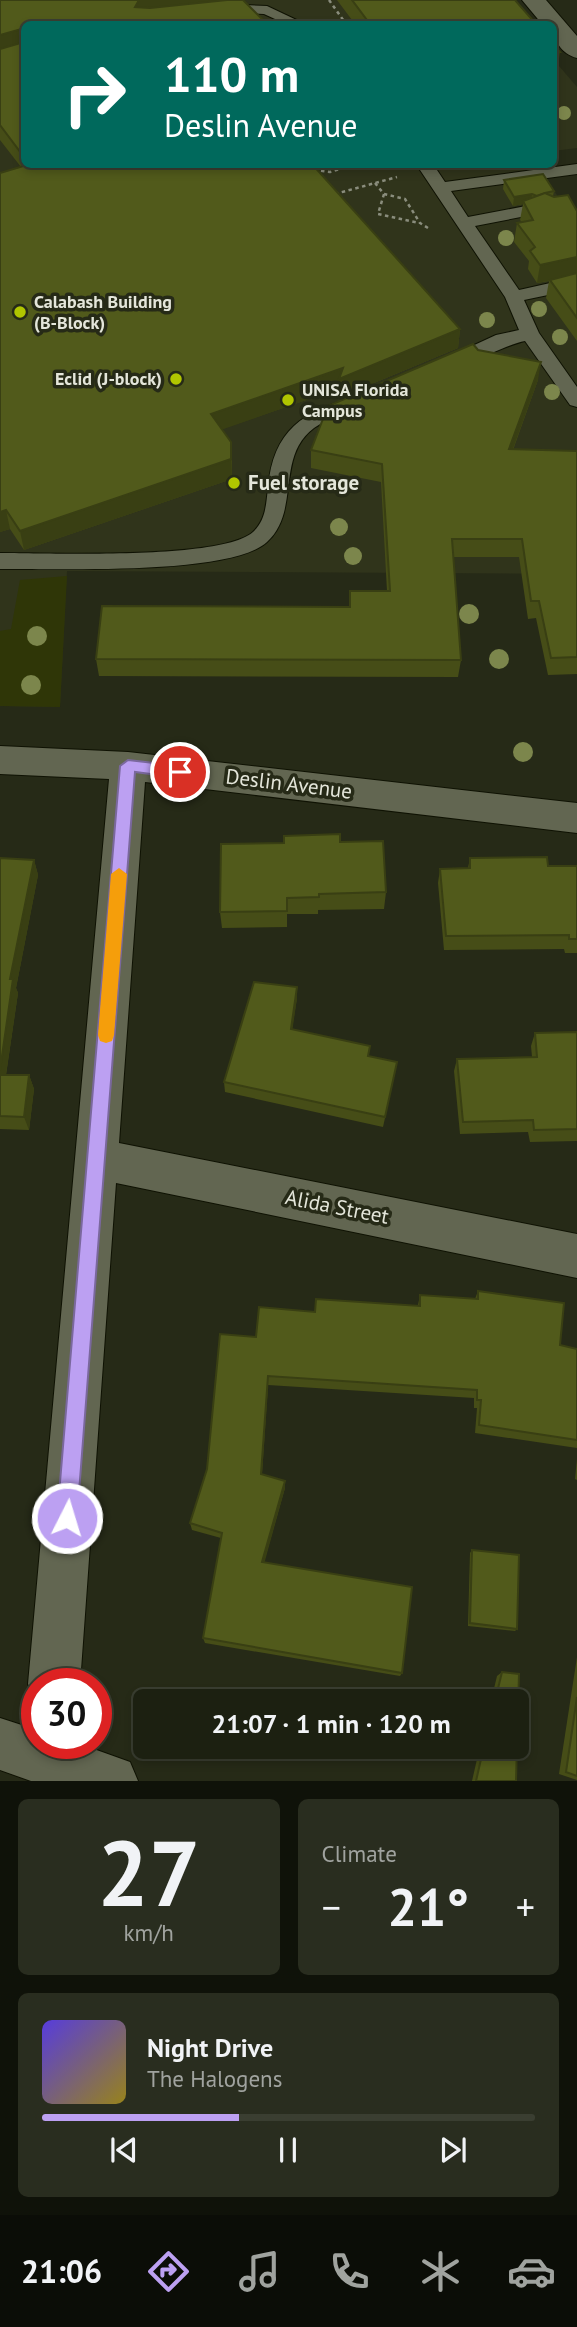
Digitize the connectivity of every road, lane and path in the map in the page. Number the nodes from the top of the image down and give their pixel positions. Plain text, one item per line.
1 (329, 0) edge
2 (534, 0) edge
3 (208, 10) edge
4 (291, 21) edge
5 (344, 21) edge
6 (552, 21) edge
7 (557, 27) edge
8 (577, 51) edge
9 (344, 168) edge
10 (426, 168) edge
11 (577, 169) edge
12 (312, 171) edge
13 (399, 177) dead end
14 (439, 188) junction
15 (384, 194) dead end
16 (328, 196) edge
17 (531, 210) edge
18 (420, 223) dead end
19 (463, 223) junction
20 (577, 283) edge
21 (514, 297) junction
22 (530, 334) junction
23 (433, 370) edge
24 (372, 396) edge
25 (577, 401) edge
26 (0, 561) edge
27 (0, 760) edge
28 (128, 766) junction
29 (577, 818) edge
30 (96, 1159) junction
31 (577, 1256) edge
32 (55, 1668) edge
33 (41, 1759) edge
34 (111, 1781) edge

1 - 5 path
2 - 6 street
3 - 4 lane
7 - 8 street
9 - 12 path
10 - 14 lane
11 - 14 lane
13 - 16 path
14 - 19 lane
15 - 18 path
17 - 19 lane
19 - 21 lane
20 - 21 lane
21 - 22 lane
22 - 23 lane
22 - 25 lane
24 - 26 lane
27 - 28 street, Deslin Avenue
28 - 29 street, Deslin Avenue
28 - 30 street
30 - 31 street, Alida Street
30 - 32 street
33 - 34 street

